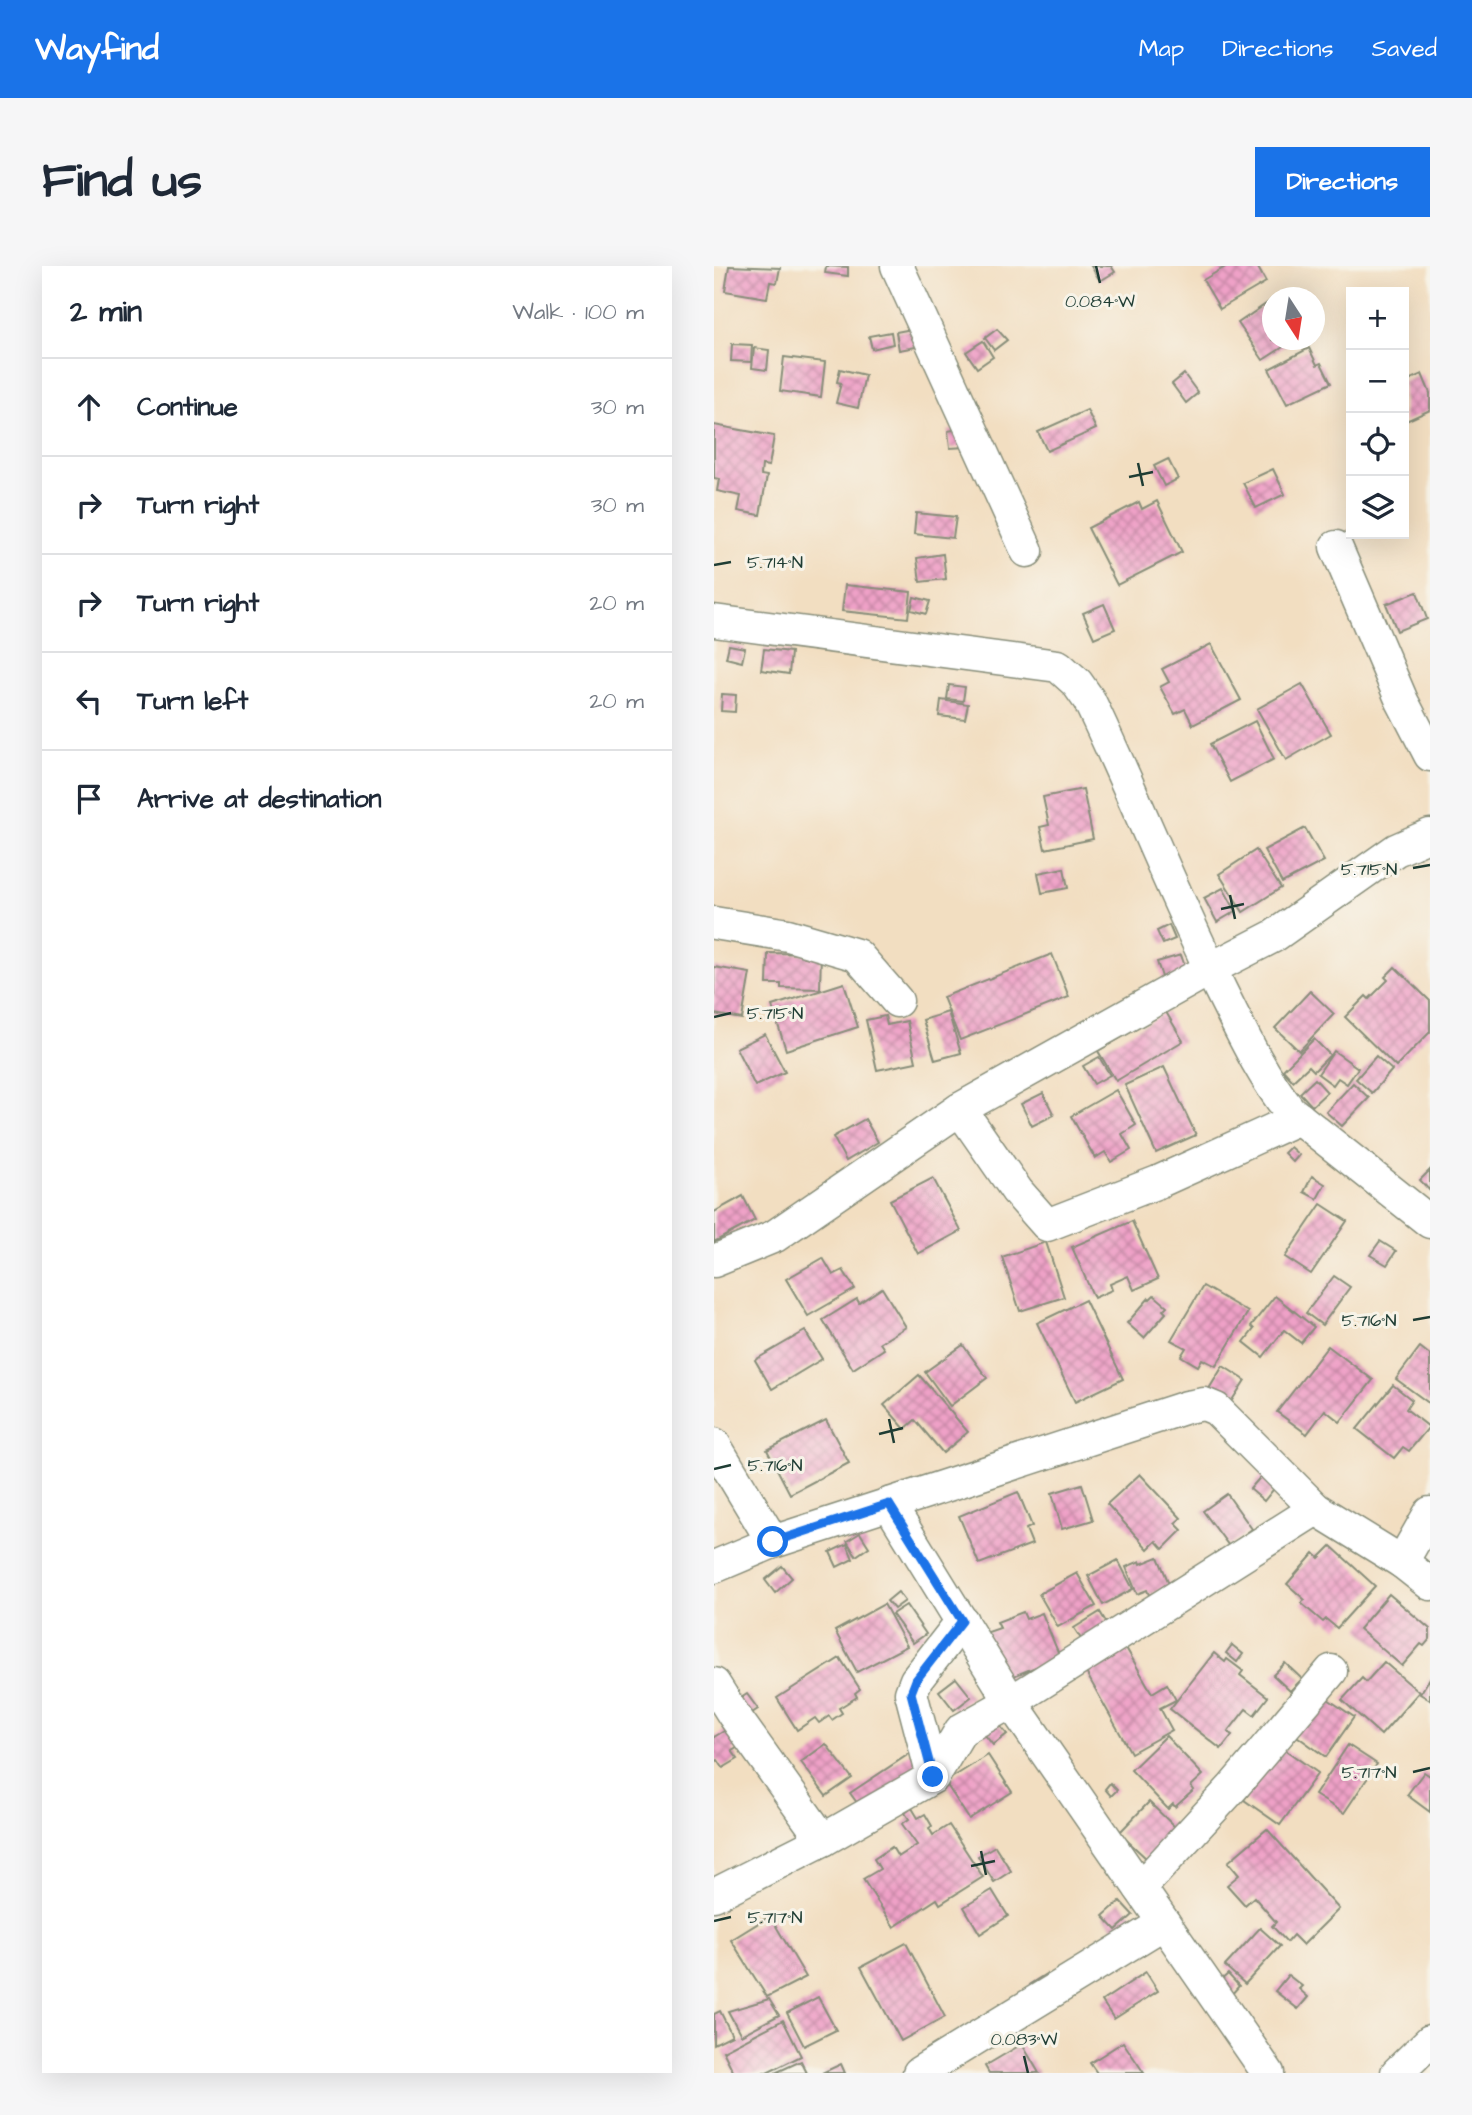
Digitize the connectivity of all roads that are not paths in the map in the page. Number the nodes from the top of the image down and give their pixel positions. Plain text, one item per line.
1 (897, 266) edge
2 (1336, 547) dead end
3 (1027, 551) dead end
4 (714, 621) edge
5 (1430, 755) edge
6 (1430, 835) edge
7 (714, 923) edge
8 (1210, 969) junction
9 (897, 1001) dead end
10 (960, 1109) junction
11 (1299, 1118) junction
12 (1430, 1222) edge
13 (714, 1261) edge
14 (714, 1444) edge
15 (889, 1504) junction
16 (1316, 1509) junction
17 (1430, 1513) edge
18 (773, 1542) junction
19 (1402, 1562) junction
20 (714, 1567) edge
21 (1430, 1584) edge
22 (962, 1621) junction
23 (1331, 1671) dead end
24 (714, 1685) edge
25 (1011, 1702) junction
26 (933, 1777) junction
27 (823, 1840) junction
28 (1140, 1888) junction
29 (714, 1895) edge
30 (1164, 1923) junction
31 (1430, 2041) edge
32 (919, 2073) edge
33 (1268, 2073) edge
34 (1397, 2073) edge

1 - 3 street
2 - 5 street
4 - 8 street
6 - 8 street
7 - 9 street
8 - 10 street
8 - 11 street
10 - 11 street
10 - 13 street
11 - 12 street
14 - 18 street
15 - 16 street
15 - 18 street
15 - 22 street
16 - 19 street
16 - 25 street
17 - 19 street
18 - 20 street
19 - 21 street
22 - 25 street
22 - 26 street
23 - 28 street
24 - 27 street
25 - 26 street
25 - 28 street
26 - 27 street
27 - 29 street
28 - 30 street
30 - 32 street
30 - 33 street
31 - 34 street

